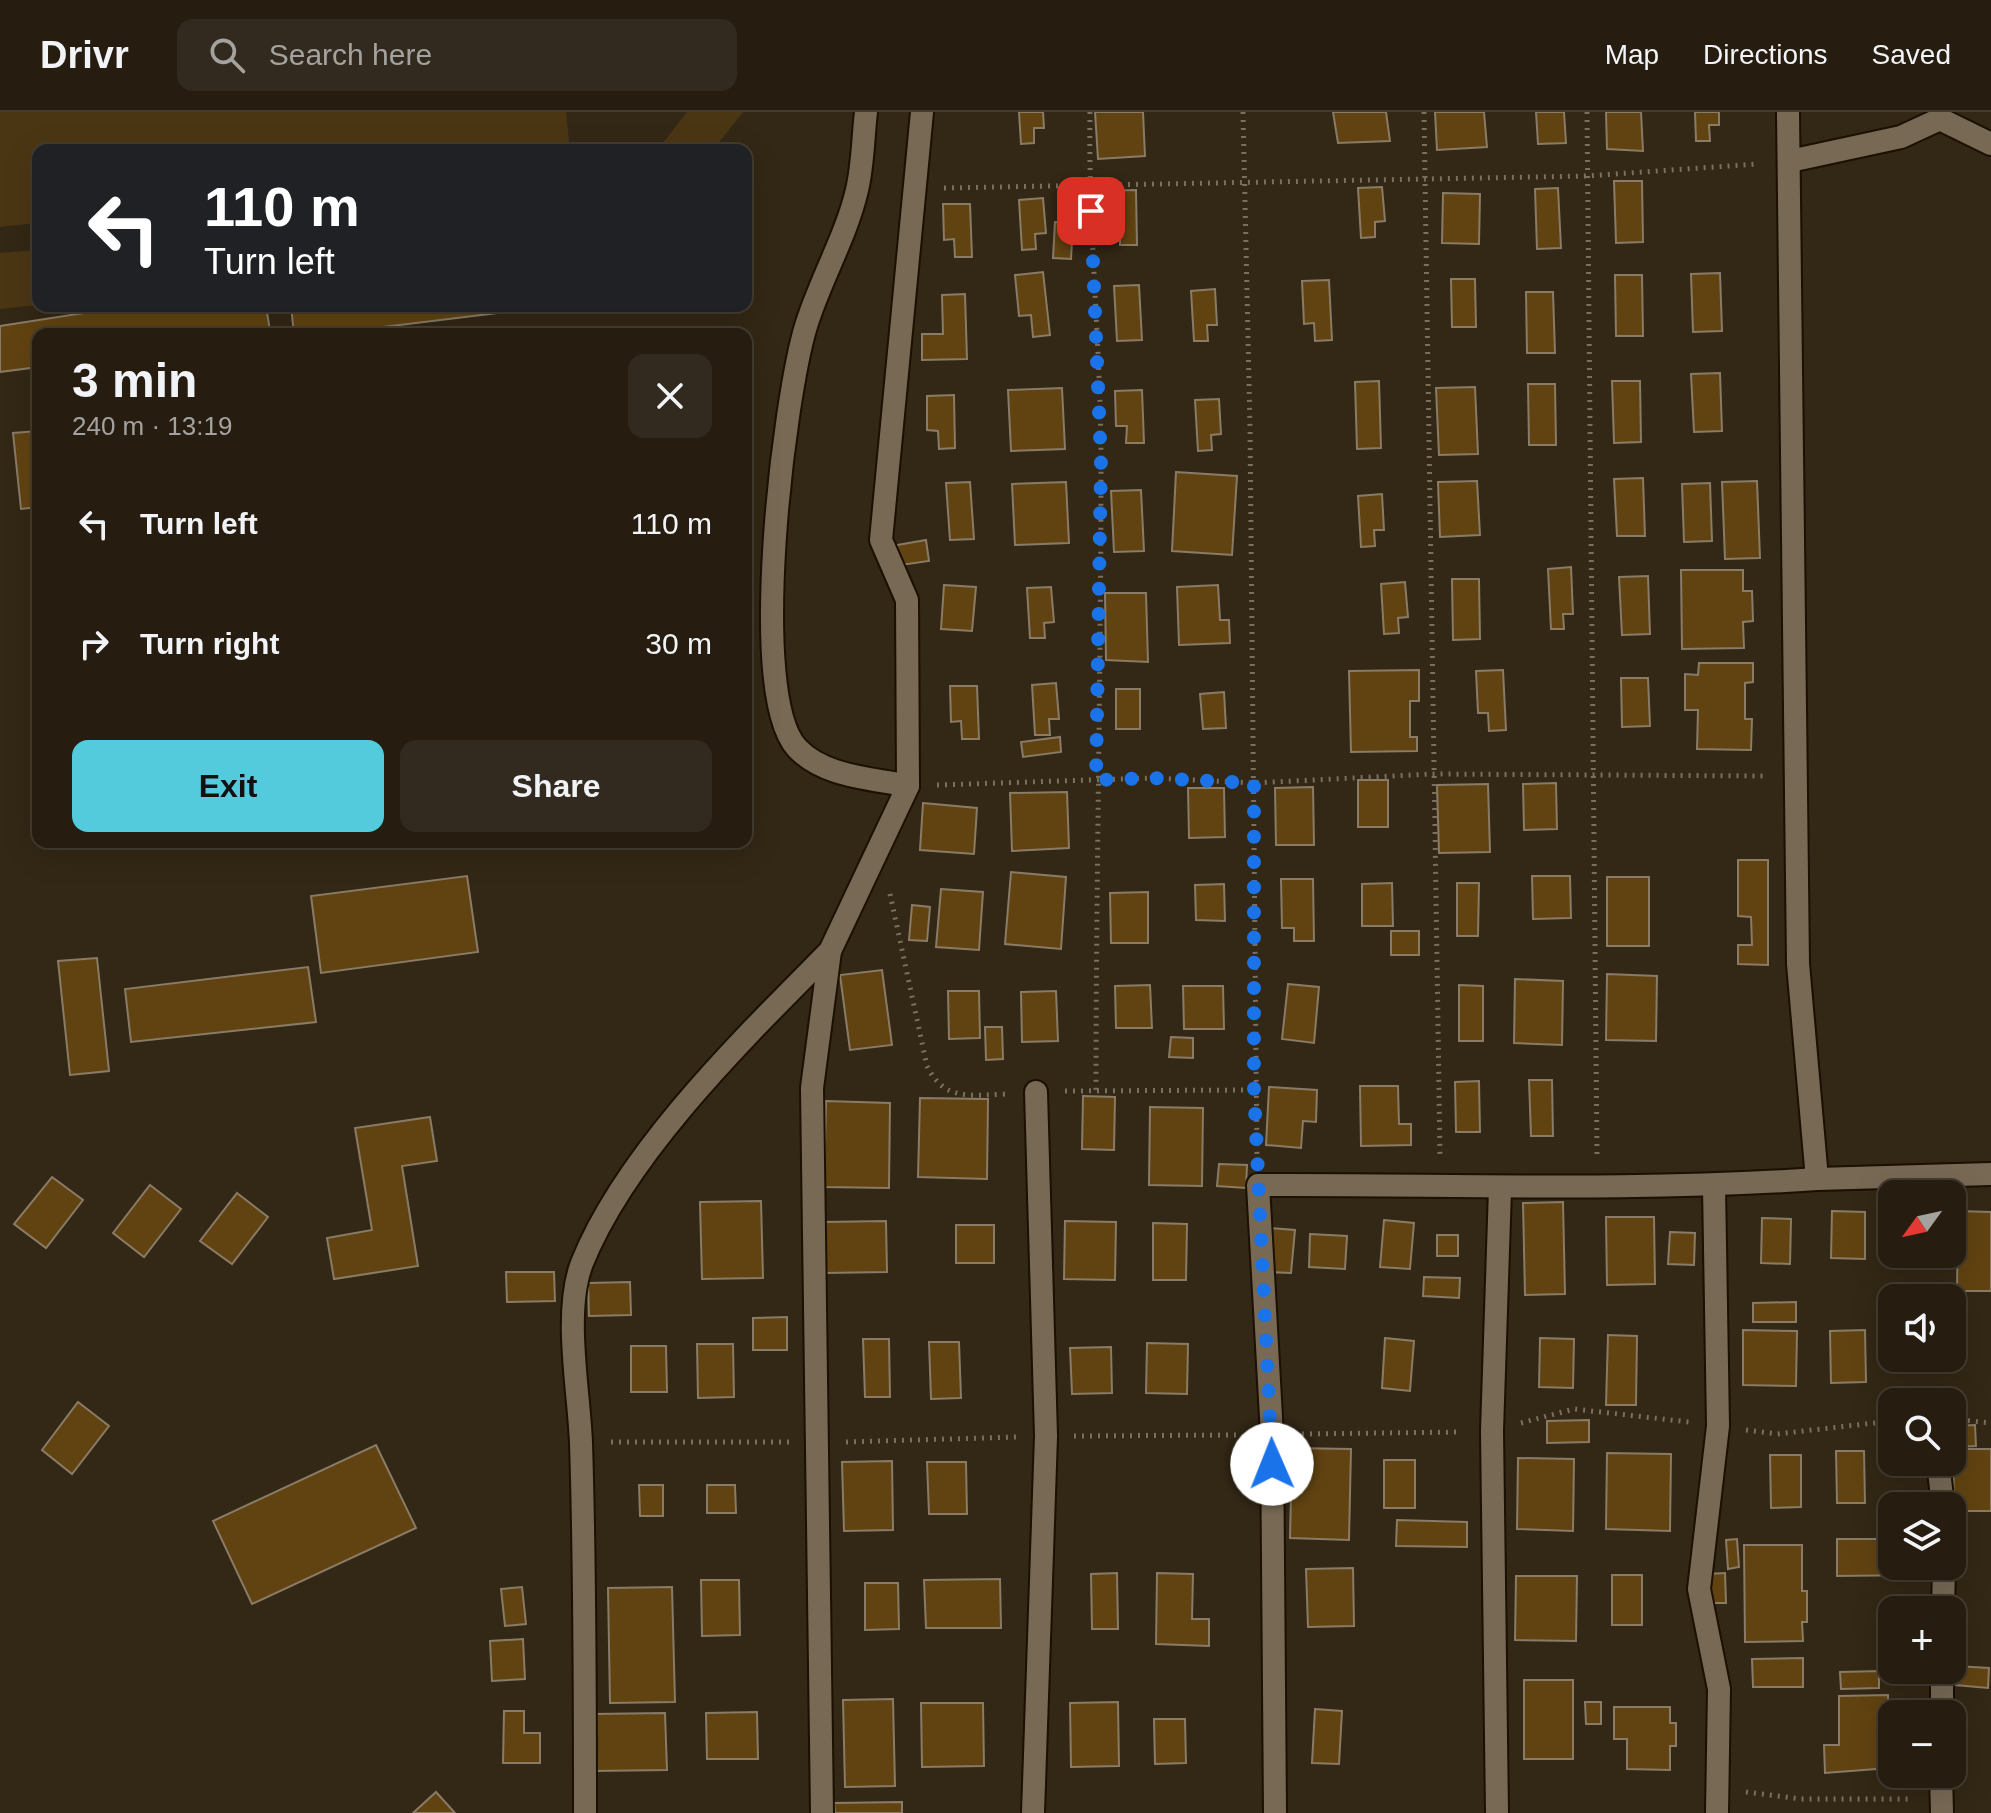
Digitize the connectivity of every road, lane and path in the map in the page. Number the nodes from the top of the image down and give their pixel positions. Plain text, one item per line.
1 (866, 112) edge
2 (922, 112) edge
3 (1090, 112) edge
4 (1243, 112) edge
5 (1424, 112) edge
6 (1587, 112) edge
7 (1788, 112) edge
8 (1991, 144) edge
9 (1790, 161) junction
10 (1586, 176) junction
11 (1426, 178) junction
12 (1089, 185) junction
13 (1243, 185) junction
14 (916, 189) junction
15 (1432, 774) junction
16 (1596, 775) junction
17 (1794, 776) junction
18 (1096, 780) junction
19 (1254, 783) junction
20 (908, 786) junction
21 (876, 856) junction
22 (830, 951) junction
23 (1096, 1090) junction
24 (1254, 1090) junction
25 (1036, 1092) junction
26 (1991, 1174) edge
27 (1817, 1179) junction
28 (1440, 1184) junction
29 (1258, 1185) junction
30 (1714, 1186) junction
31 (1598, 1188) junction
32 (1500, 1189) junction
33 (1966, 1420) edge
34 (1991, 1423) edge
35 (1717, 1789) junction
36 (1942, 1806) edge
37 (585, 1813) edge
38 (822, 1813) edge
39 (1033, 1813) edge
40 (1275, 1813) edge
41 (1497, 1813) edge
42 (1717, 1813) edge

1 - 20 street
2 - 14 street
3 - 12 path
4 - 13 path
5 - 11 path
6 - 10 path
7 - 9 street
8 - 9 street
9 - 10 path
9 - 17 street
10 - 11 path
10 - 16 path
11 - 13 path
11 - 15 path
12 - 13 path
12 - 14 path
12 - 18 path
13 - 19 path
14 - 20 street
15 - 16 path
15 - 19 path
15 - 28 path
16 - 17 path
16 - 31 path
17 - 27 street
18 - 19 path
18 - 20 path
18 - 23 path
19 - 24 path
20 - 21 street
21 - 22 street
21 - 25 path
22 - 37 street
22 - 38 street
23 - 24 path
23 - 25 path
24 - 29 path
25 - 39 street
26 - 27 street
27 - 30 street
28 - 29 street
28 - 32 street
29 - 40 street
30 - 31 street
30 - 35 street
31 - 32 street
32 - 41 street
33 - 34 path
35 - 36 path
35 - 42 street

